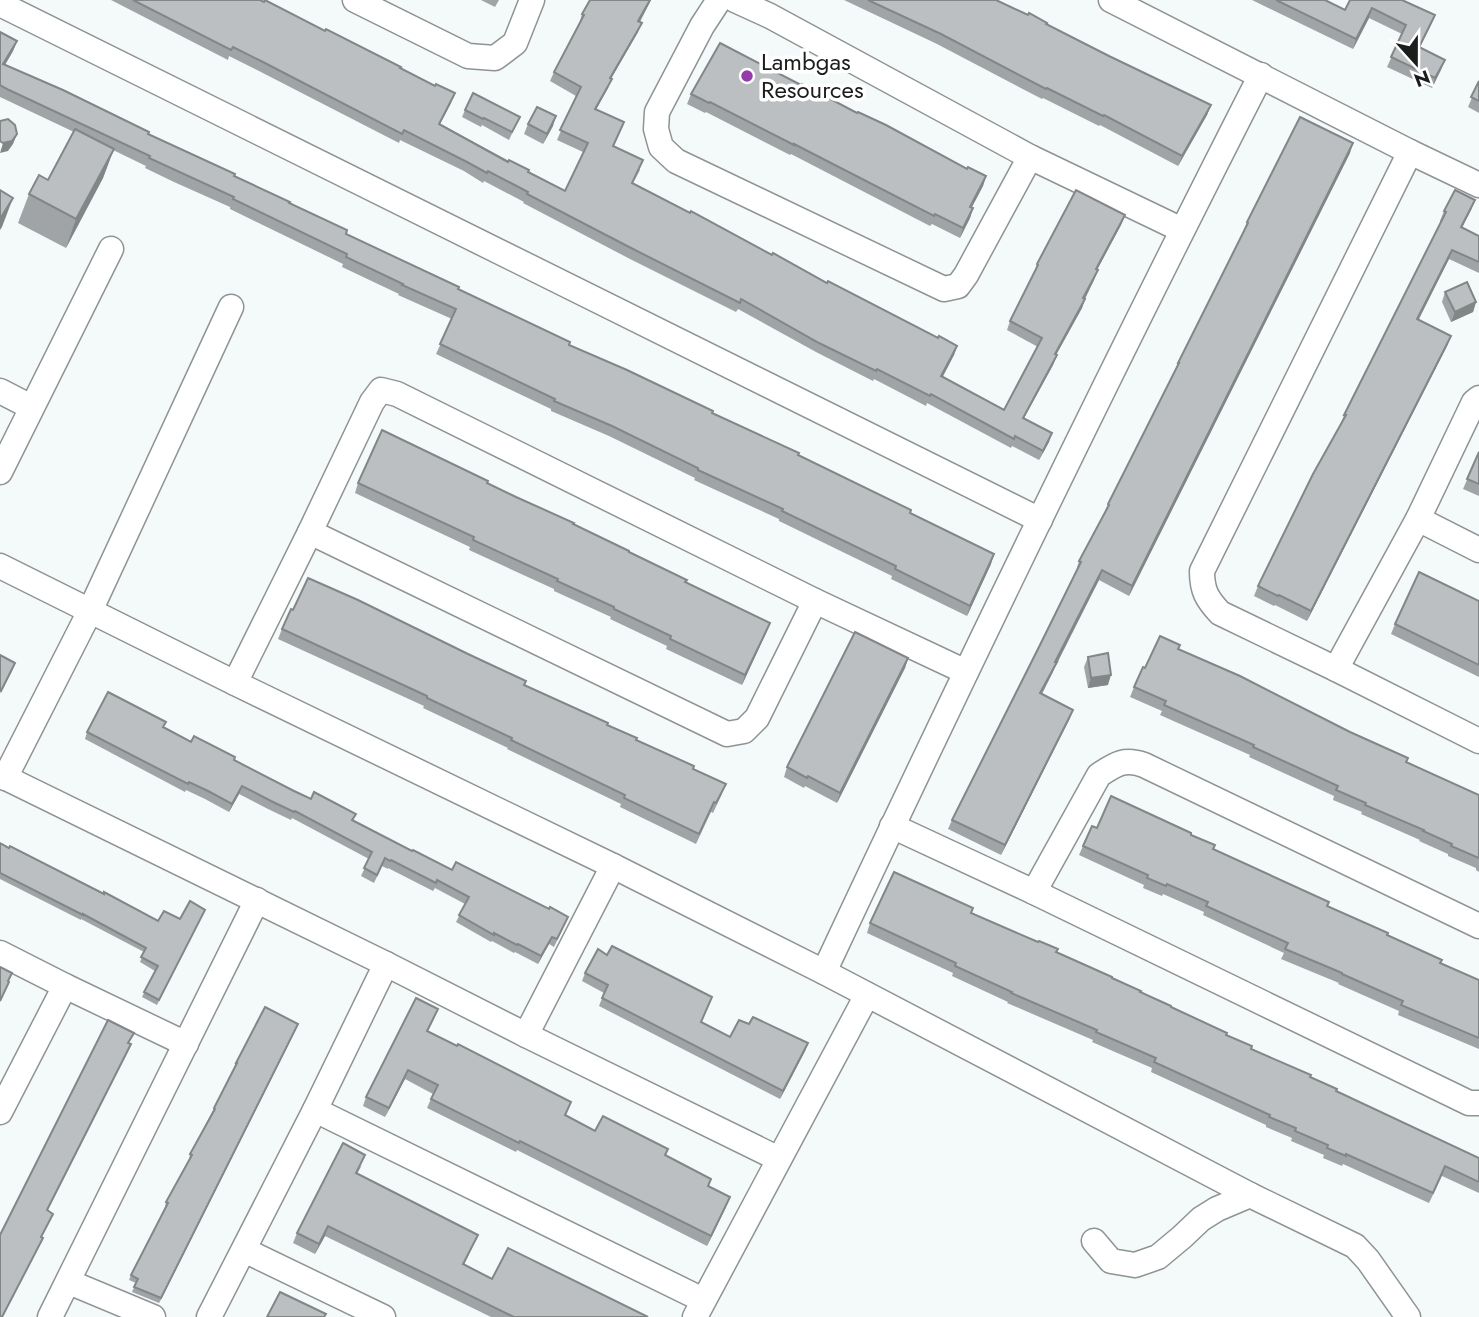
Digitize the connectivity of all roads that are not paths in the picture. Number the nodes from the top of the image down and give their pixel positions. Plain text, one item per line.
1 (355, 0) edge
2 (532, 0) edge
3 (719, 0) edge
4 (735, 0) edge
5 (1111, 0) edge
6 (0, 4) edge
7 (1261, 75) junction
8 (1410, 152) junction
9 (1030, 158) junction
10 (1479, 185) edge
11 (1182, 230) junction
12 (111, 249) dead end
13 (231, 307) dead end
14 (0, 391) edge
15 (1479, 398) edge
16 (31, 407) junction
17 (0, 472) edge
18 (1418, 519) junction
19 (1040, 520) junction
20 (310, 532) junction
21 (1479, 551) edge
22 (0, 566) edge
23 (815, 601) junction
24 (90, 611) junction
25 (1336, 669) junction
26 (966, 672) junction
27 (235, 683) junction
28 (1479, 741) edge
29 (3, 776) edge
30 (892, 826) junction
31 (613, 866) junction
32 (1034, 892) junction
33 (257, 900) junction
34 (1479, 926) edge
35 (0, 953) edge
36 (386, 964) junction
37 (824, 972) junction
38 (65, 986) junction
39 (867, 995) junction
40 (526, 1035) junction
41 (186, 1044) junction
42 (1479, 1103) edge
43 (315, 1110) junction
44 (0, 1112) edge
45 (779, 1159) junction
46 (1250, 1195) junction
47 (1094, 1241) dead end
48 (244, 1250) junction
49 (69, 1282) junction
50 (699, 1309) edge
51 (372, 1315) edge
52 (50, 1317) edge
53 (153, 1317) edge
54 (209, 1317) edge
55 (1408, 1317) edge

1 - 2 street
3 - 9 street
4 - 9 street
5 - 7 street
6 - 19 street
7 - 8 street
7 - 11 street
8 - 10 street
8 - 25 street
9 - 11 street
11 - 19 street
12 - 16 street
13 - 24 street
14 - 16 street
15 - 18 street
16 - 17 street
18 - 21 street
18 - 25 street
19 - 26 street
20 - 23 street
20 - 23 street
20 - 27 street
22 - 24 street
23 - 26 street
24 - 27 street
24 - 29 street
25 - 28 street
26 - 30 street
27 - 31 street
29 - 33 street
30 - 32 street
30 - 37 street
31 - 37 street
31 - 40 street
32 - 34 street
32 - 42 street
33 - 36 street
33 - 41 street
35 - 38 street
36 - 40 street
36 - 43 street
37 - 39 street
38 - 41 street
38 - 44 street
39 - 45 street
39 - 46 street
40 - 45 street
41 - 49 street
43 - 48 street
43 - 50 street
45 - 50 street
46 - 47 street
46 - 55 street
48 - 51 street
48 - 54 street
49 - 52 street
49 - 53 street

